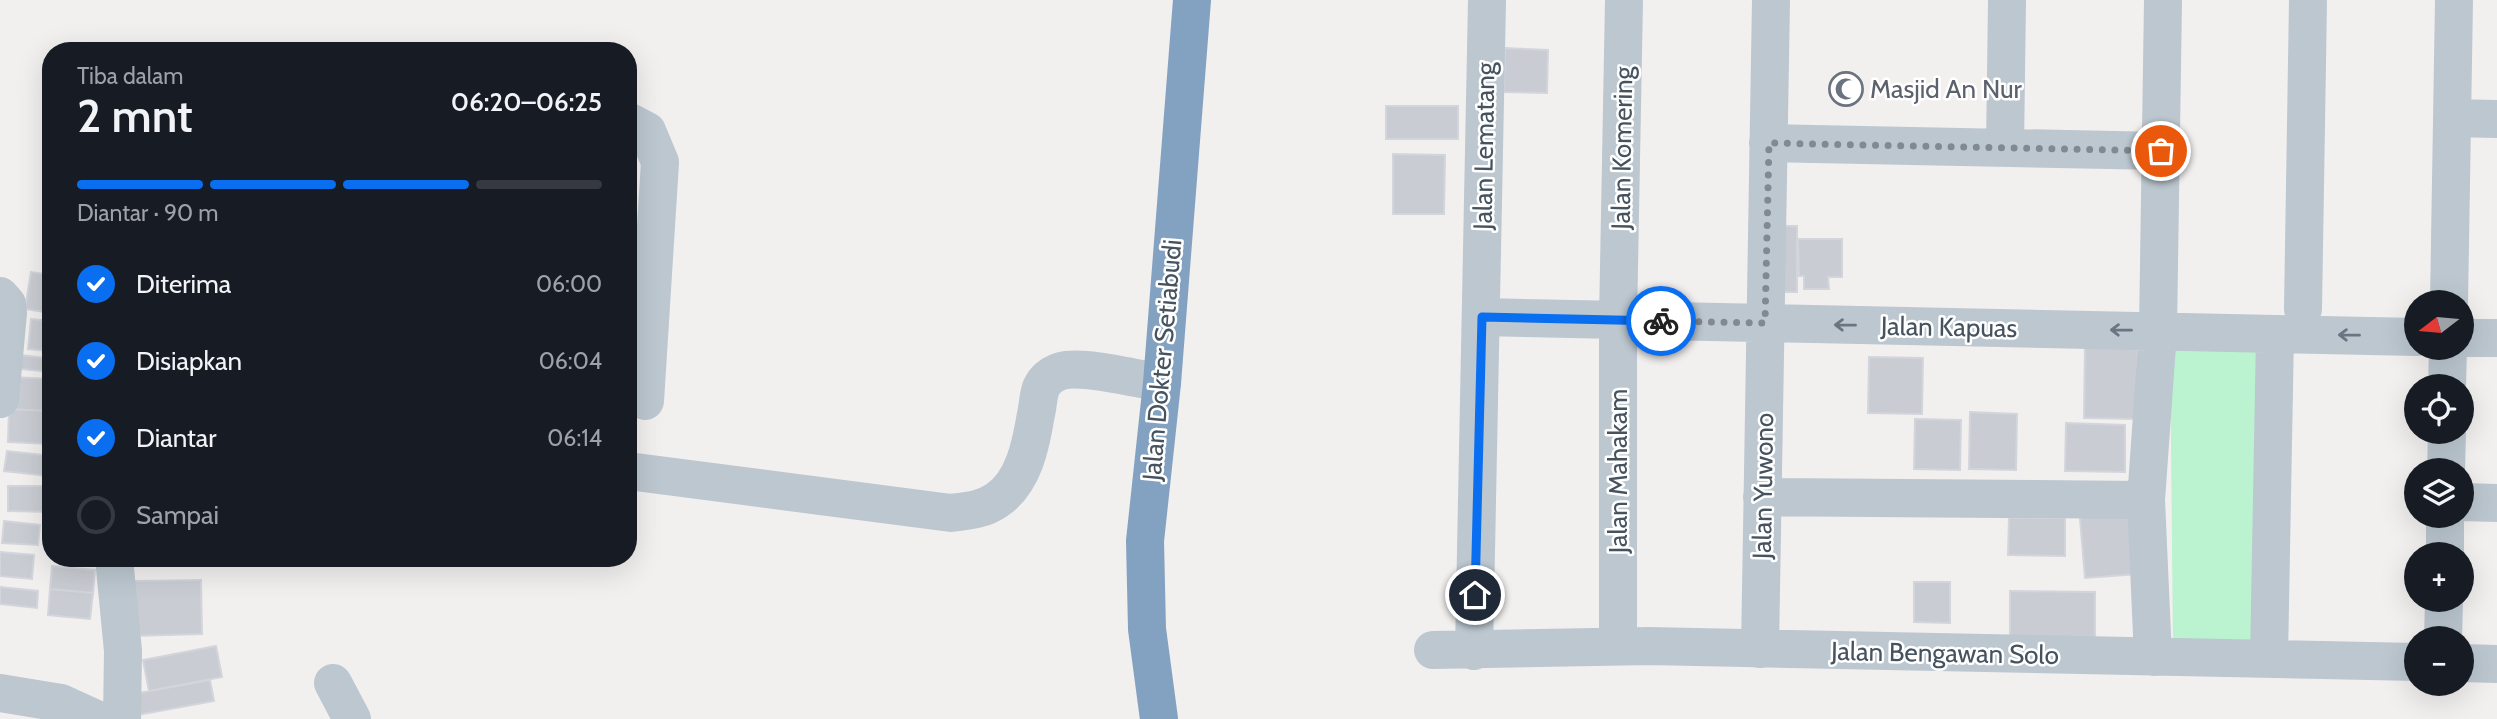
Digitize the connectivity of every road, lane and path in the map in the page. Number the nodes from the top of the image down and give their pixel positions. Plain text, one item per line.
1 (1192, 0) edge
2 (1487, 0) edge
3 (1624, 0) edge
4 (1771, 0) edge
5 (2007, 0) edge
6 (2163, 0) edge
7 (2308, 0) edge
8 (2454, 0) edge
9 (2452, 118) junction
10 (2497, 119) edge
11 (637, 126) edge
12 (1769, 143) junction
13 (2005, 148) junction
14 (2161, 151) junction
15 (2449, 290) edge
16 (0, 296) edge
17 (1482, 305) junction
18 (1619, 307) junction
19 (2303, 309) junction
20 (1766, 311) junction
21 (2404, 312) edge
22 (2474, 312) edge
23 (2497, 313) edge
24 (2158, 319) junction
25 (2274, 334) junction
26 (2404, 337) edge
27 (2474, 338) edge
28 (2497, 338) edge
29 (1162, 383) junction
30 (0, 399) edge
31 (645, 401) dead end
32 (637, 472) edge
33 (1762, 497) junction
34 (2146, 500) junction
35 (2474, 502) edge
36 (2497, 503) edge
37 (115, 567) edge
38 (1618, 646) junction
39 (1760, 649) junction
40 (1433, 650) dead end
41 (1474, 651) junction
42 (2152, 657) junction
43 (2269, 659) junction
44 (2404, 662) edge
45 (2474, 663) edge
46 (2497, 664) edge
47 (333, 683) dead end
48 (0, 693) edge
49 (96, 719) edge
50 (122, 719) edge
51 (352, 719) edge
52 (1159, 719) edge

1 - 29 highway, Jalan Dokter Setiabudi
2 - 17 street, Jalan Lematang
3 - 18 street, Jalan Komering
4 - 12 street, Jalan Yuwono
5 - 13 street
6 - 14 street
7 - 19 street
8 - 9 street
9 - 10 street
9 - 15 street
11 - 31 street
12 - 13 street
12 - 20 street, Jalan Yuwono
13 - 14 street
14 - 24 street
16 - 30 street
17 - 18 street, Jalan Kapuas
17 - 41 street, Jalan Lematang
18 - 20 street, Jalan Kapuas
18 - 38 street, Jalan Mahakam
19 - 21 street, Jalan Kapuas
19 - 24 street, Jalan Kapuas
20 - 24 street, Jalan Kapuas
20 - 33 street, Jalan Yuwono
22 - 23 street
24 - 25 street, Jalan Kapuas
24 - 34 street
26 -> 25 street, Jalan Kapuas
25 - 43 street
27 - 28 street
29 - 32 street
29 - 52 highway, Jalan Dokter Setiabudi
33 - 34 street
33 - 39 street, Jalan Yuwono
34 - 42 street
35 - 36 street
37 - 50 street
38 - 39 street, Jalan Bengawan Solo
38 - 41 street, Jalan Bengawan Solo
39 - 42 street, Jalan Bengawan Solo
40 - 41 street, Jalan Bengawan Solo
42 - 43 street, Jalan Bengawan Solo
43 - 44 street, Jalan Bengawan Solo
45 - 46 street
47 - 51 street
48 - 49 street

